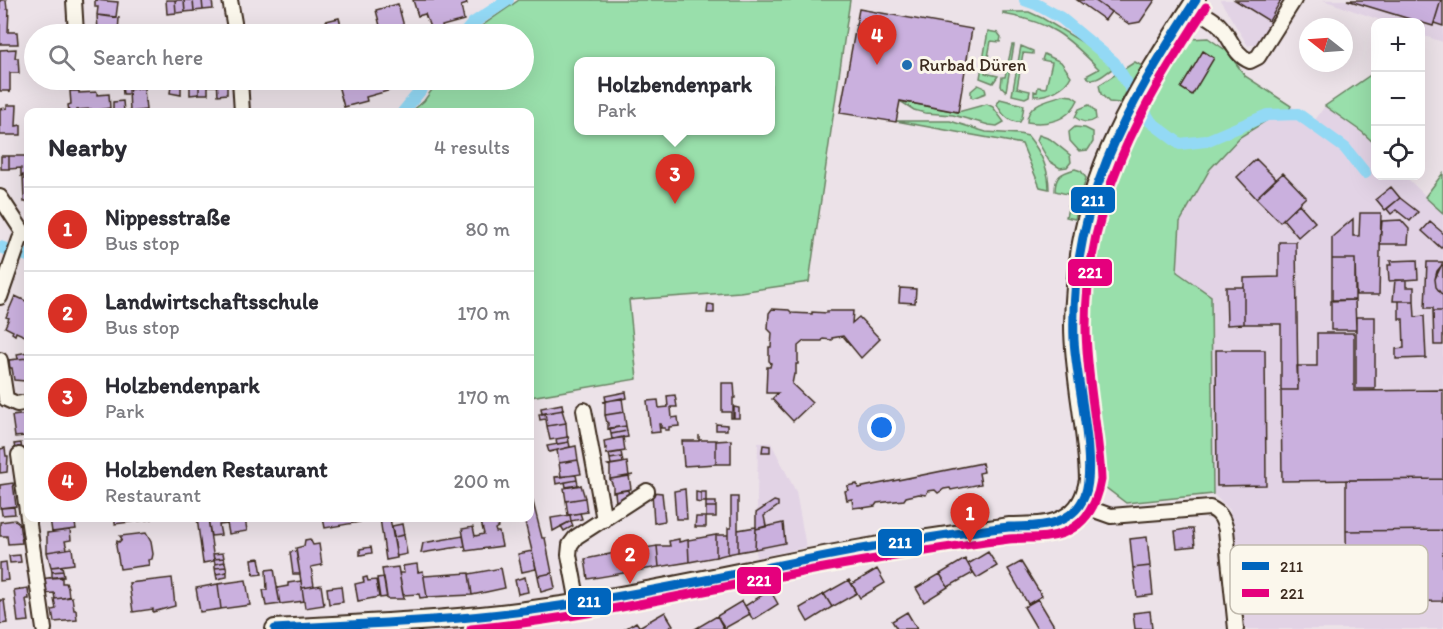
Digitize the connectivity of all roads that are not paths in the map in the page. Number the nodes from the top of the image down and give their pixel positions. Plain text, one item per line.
1 (74, 0) edge
2 (230, 0) edge
3 (1294, 0) edge
4 (1194, 4) edge
5 (75, 24) edge
6 (234, 24) edge
7 (241, 90) edge
8 (242, 108) edge
9 (0, 197) edge
10 (24, 236) edge
11 (0, 297) edge
12 (0, 360) edge
13 (24, 403) edge
14 (584, 410) dead end
15 (19, 455) dead end
16 (24, 490) edge
17 (647, 491) dead end
18 (1083, 502) junction
19 (604, 520) junction
20 (29, 522) edge
21 (1230, 570) edge
22 (578, 603) junction
23 (1234, 614) edge
24 (44, 629) edge
25 (275, 629) edge
26 (1236, 629) edge

1 - 5 street
2 - 6 street
3 - 4 street
4 - 18 street
7 - 8 street
9 - 10 street
10 - 11 street
12 - 13 street
14 - 19 street
15 - 16 street
17 - 19 street
18 - 21 street
18 - 22 street
19 - 22 street
20 - 24 street
22 - 25 street
23 - 26 street

